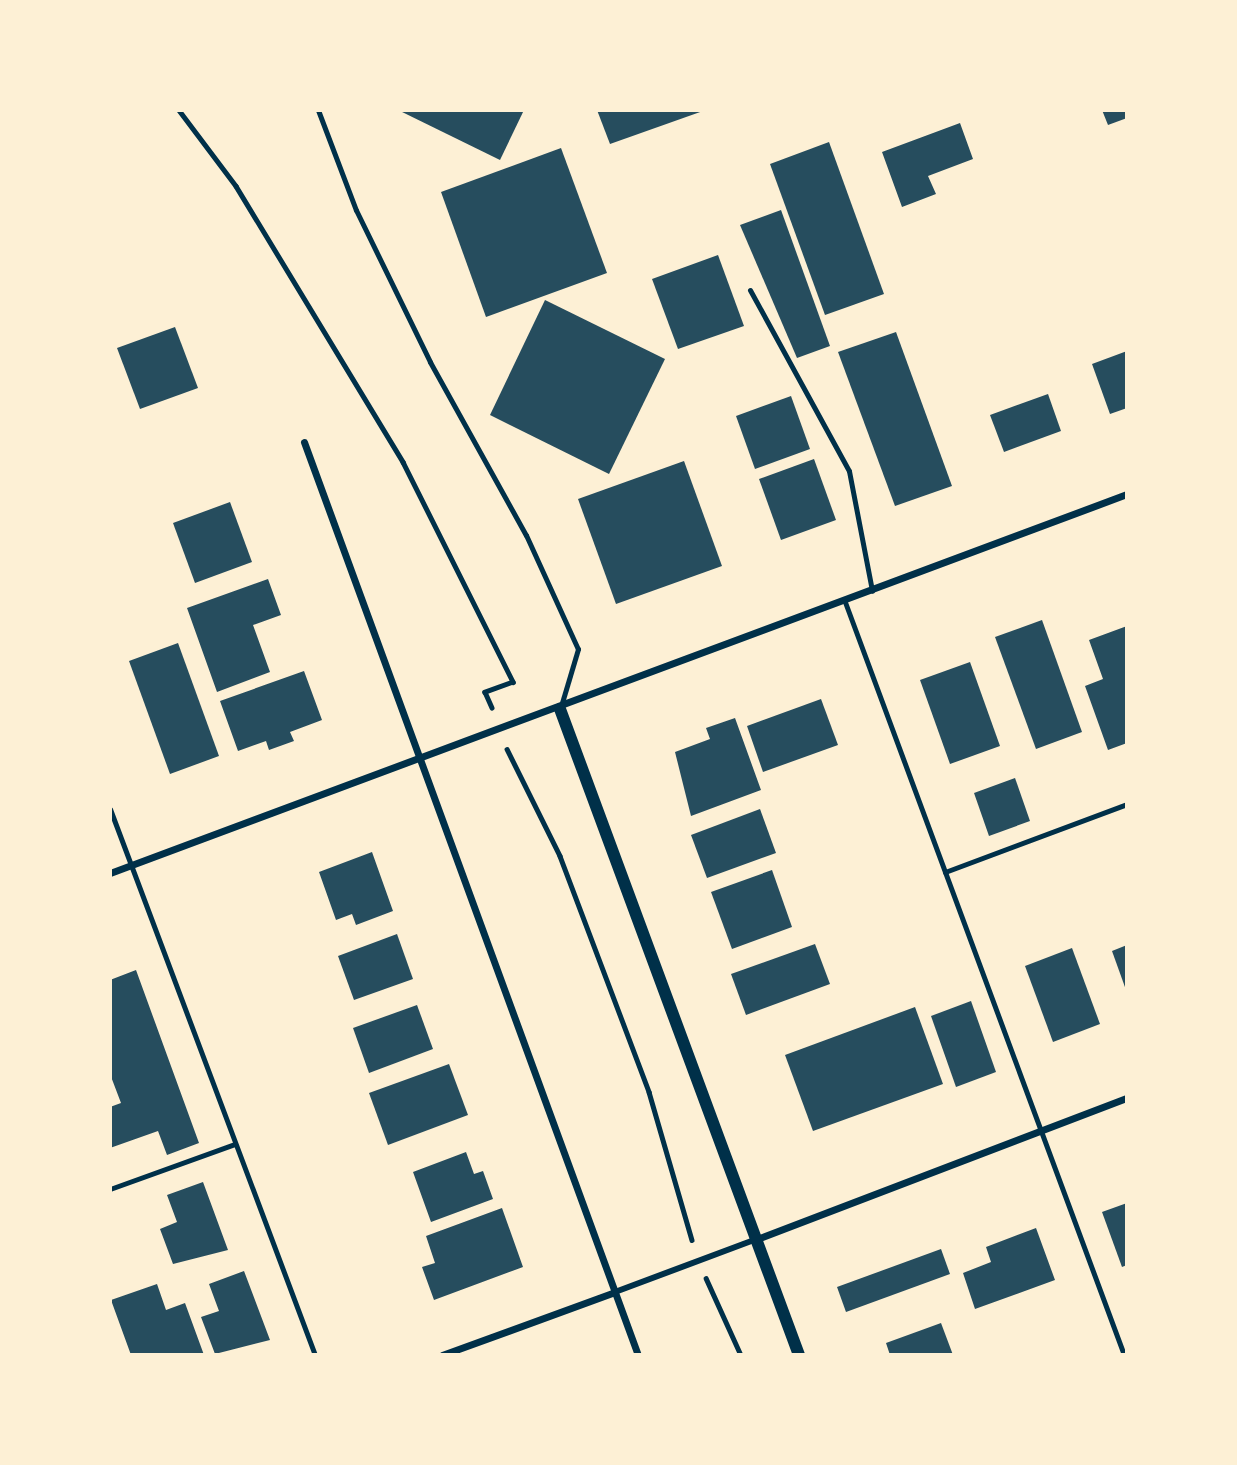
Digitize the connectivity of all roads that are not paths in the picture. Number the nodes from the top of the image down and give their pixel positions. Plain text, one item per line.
1 (318, 110) edge
2 (750, 290) dead end
3 (304, 442) dead end
4 (1127, 494) edge
5 (872, 591) junction
6 (845, 602) junction
7 (560, 709) junction
8 (419, 761) junction
9 (1127, 804) edge
10 (110, 809) edge
11 (131, 865) junction
12 (945, 872) junction
13 (110, 873) edge
14 (1127, 1098) edge
15 (1041, 1131) junction
16 (235, 1144) junction
17 (110, 1189) edge
18 (757, 1239) junction
19 (615, 1292) junction
20 (315, 1355) edge
21 (442, 1355) edge
22 (638, 1355) edge
23 (799, 1355) edge
24 (1124, 1355) edge

1 - 7 lane
2 - 5 lane
3 - 8 street
4 - 5 street
5 - 6 street
6 - 7 street
6 - 12 lane
7 - 8 street
7 - 18 street
8 - 11 street
8 - 19 street
9 - 12 lane
10 - 11 lane
11 - 13 street
11 - 16 lane
12 - 15 lane
14 - 15 street
15 - 18 street
15 - 24 lane
16 - 17 lane
16 - 20 lane
18 - 19 street
18 - 23 street
19 - 21 street
19 - 22 street

